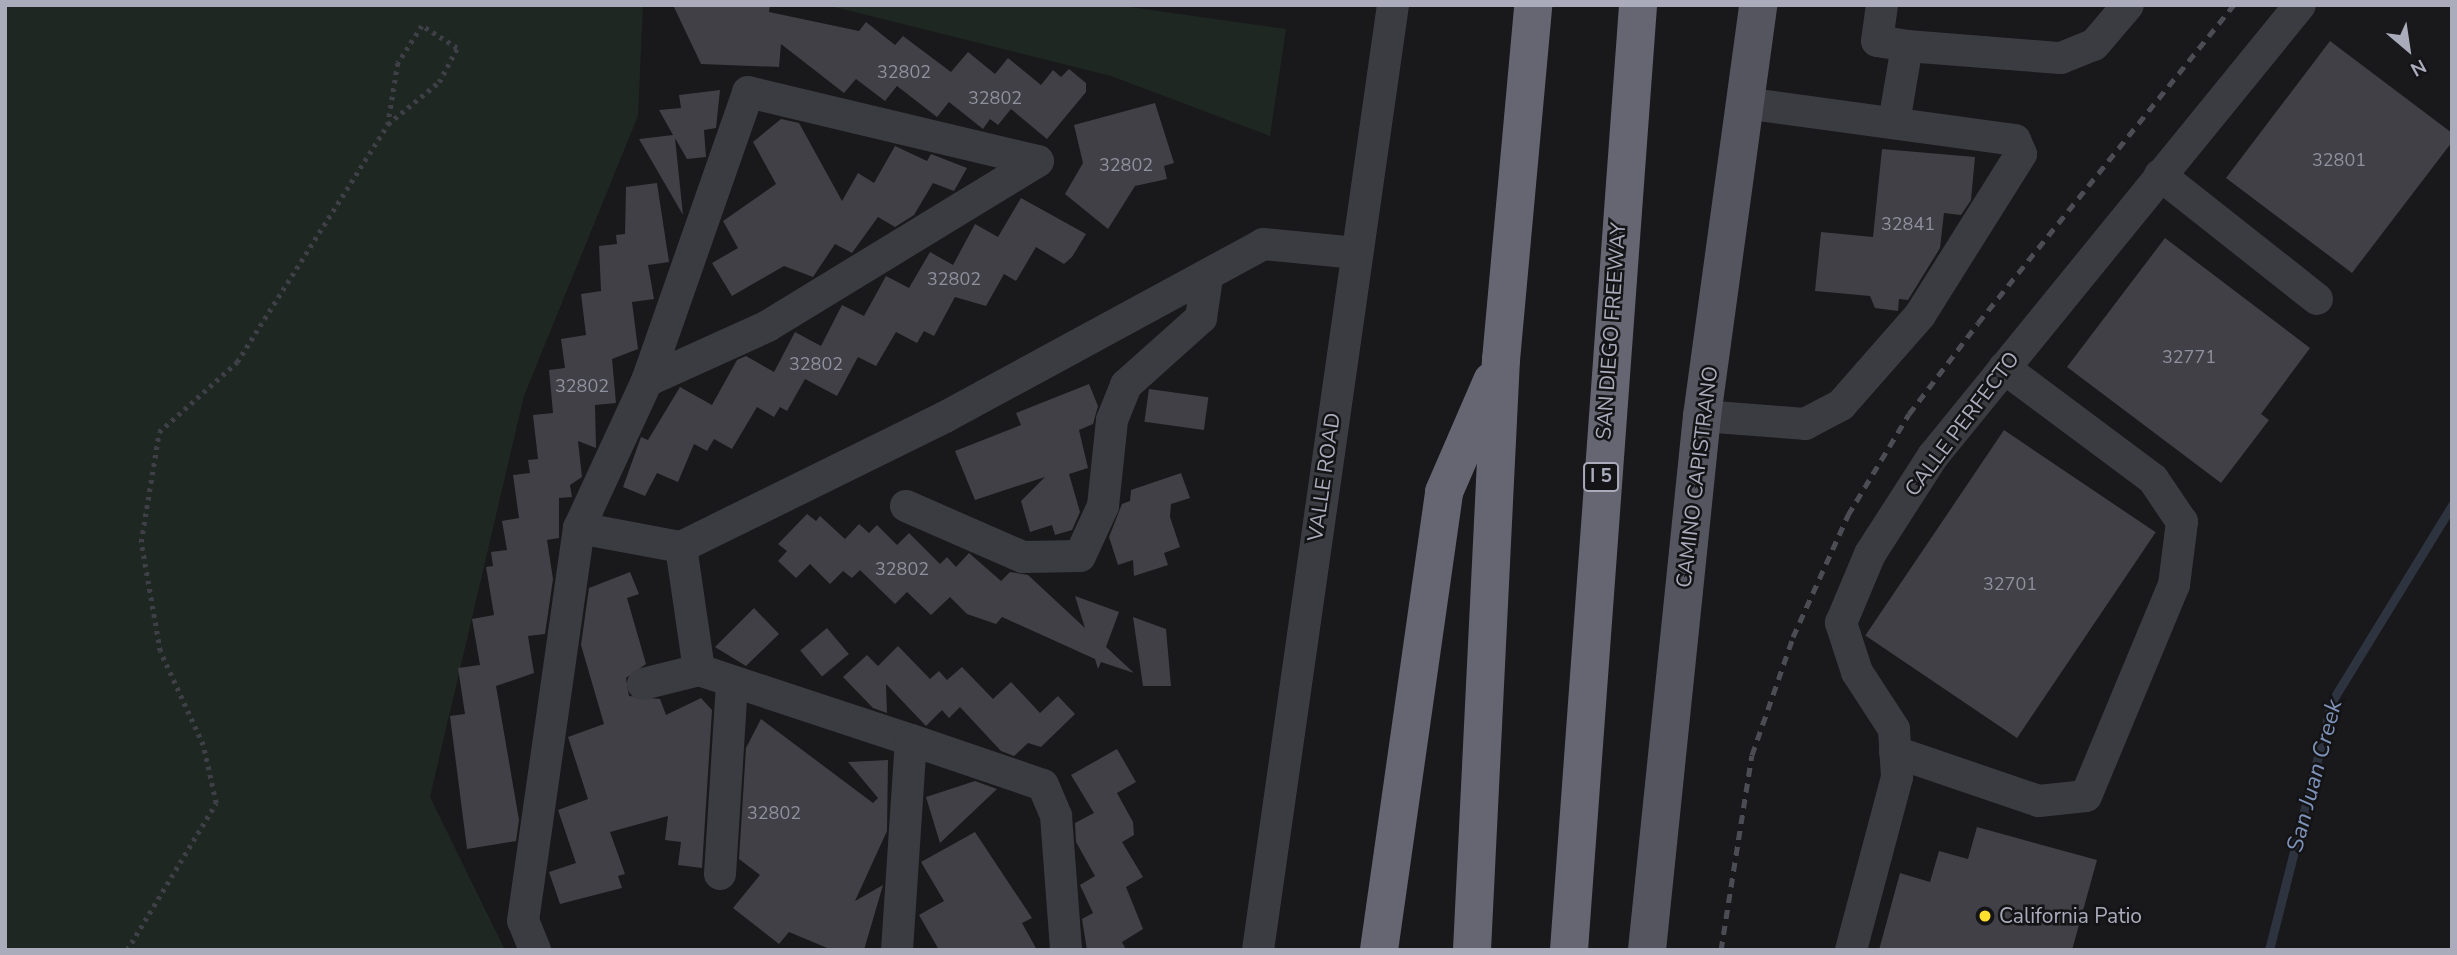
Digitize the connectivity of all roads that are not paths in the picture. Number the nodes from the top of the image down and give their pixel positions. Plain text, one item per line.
1 (1393, 5) edge
2 (1533, 5) edge
3 (1638, 5) edge
4 (1758, 5) edge
5 (1882, 5) edge
6 (2128, 5) edge
7 (2300, 5) edge
8 (1907, 46) junction
9 (1746, 103) junction
10 (1894, 123) junction
11 (2161, 176) junction
12 (1357, 253) junction
13 (1207, 278) junction
14 (2317, 299) dead end
15 (1501, 360) junction
16 (2004, 368) junction
17 (647, 381) junction
18 (1702, 416) junction
19 (906, 506) dead end
20 (579, 528) junction
21 (681, 547) junction
22 (699, 670) junction
23 (732, 681) junction
24 (643, 684) dead end
25 (911, 740) junction
26 (1895, 752) junction
27 (720, 874) dead end
28 (535, 950) edge
29 (897, 950) edge
30 (1066, 950) edge
31 (1258, 950) edge
32 (1378, 950) edge
33 (1472, 950) edge
34 (1569, 950) edge
35 (1647, 950) edge
36 (1851, 950) edge

1 - 12 street, VALLE ROAD
2 - 15 highway
3 - 34 highway, SAN DIEGO FREEWAY / I 5
4 - 9 main road, CAMINO CAPISTRANO
5 - 8 street
6 - 8 street
7 - 11 street, CALLE PERFECTO
8 - 10 street
9 - 10 street
9 - 18 main road, CAMINO CAPISTRANO
10 - 18 street
11 - 14 street
11 - 16 street, CALLE PERFECTO
12 - 13 street
12 - 31 street, VALLE ROAD
13 - 19 street
13 - 21 street
15 - 32 highway
15 - 33 highway
16 - 26 street, CALLE PERFECTO
16 - 26 street
17 - 17 street
17 - 20 street
18 - 35 main road, CAMINO CAPISTRANO
20 - 21 street
20 - 28 street
21 - 22 street
22 - 23 street
22 - 24 street
23 - 25 street
23 - 27 street
25 - 29 street
25 - 30 street
26 - 36 street, CALLE PERFECTO

